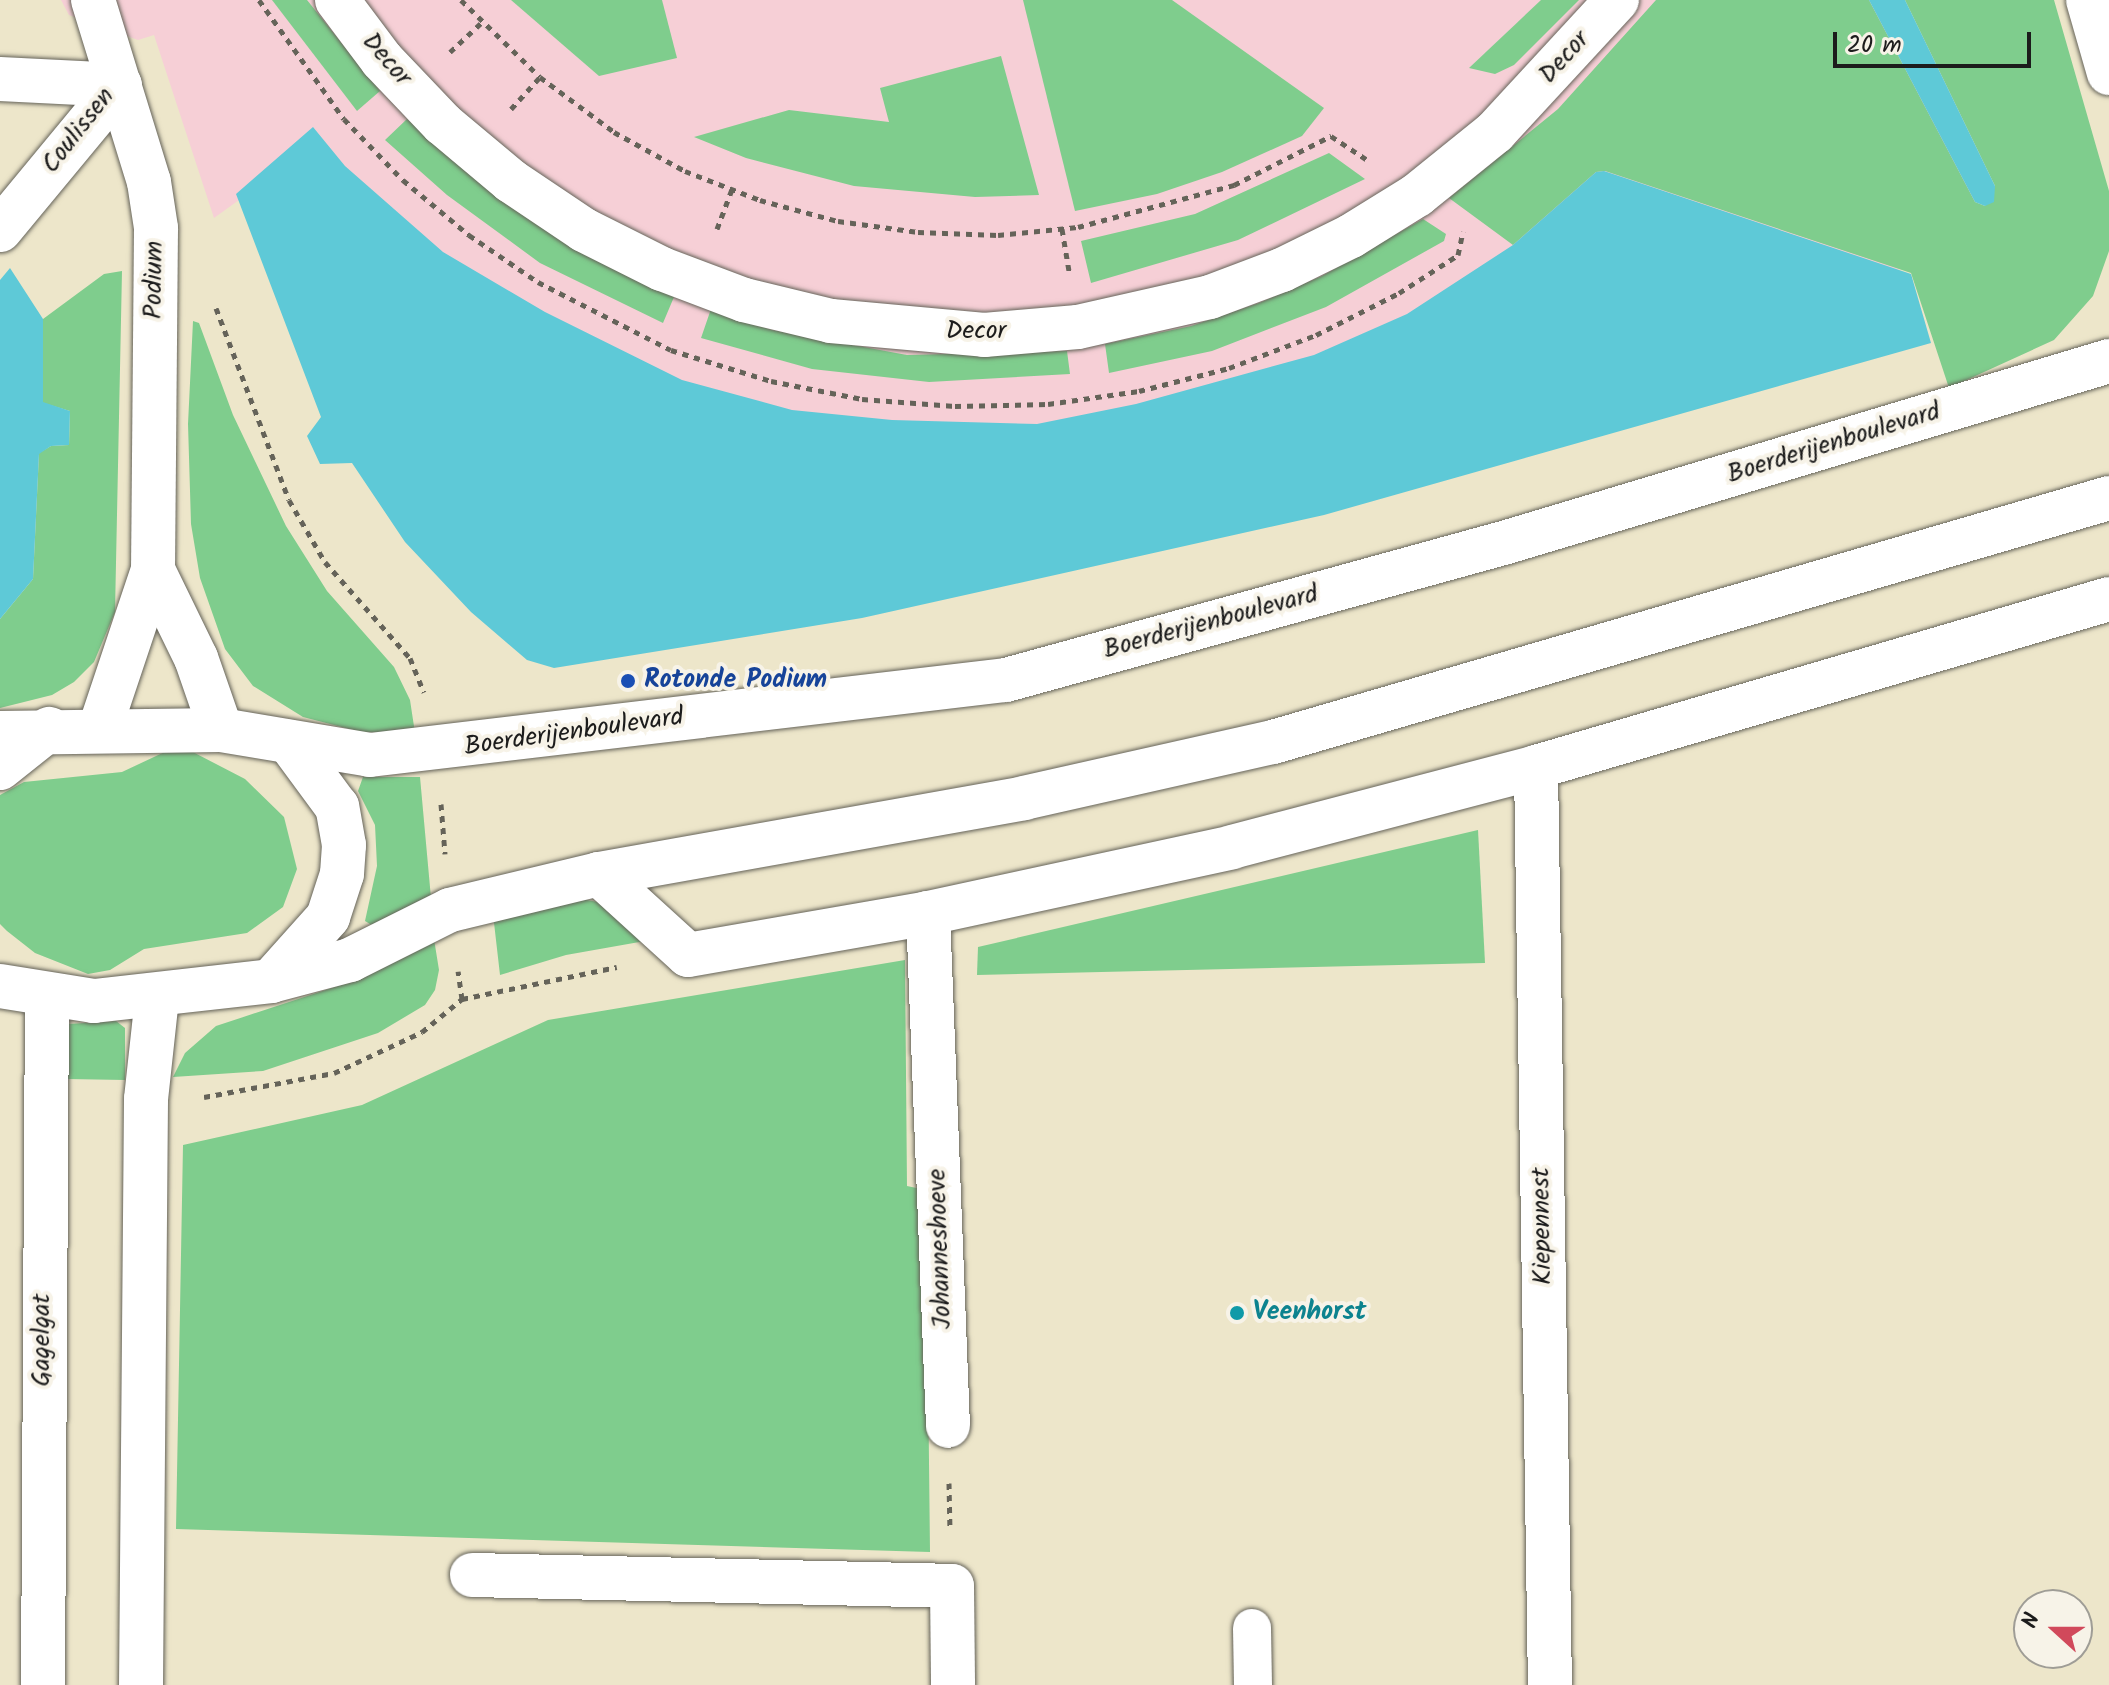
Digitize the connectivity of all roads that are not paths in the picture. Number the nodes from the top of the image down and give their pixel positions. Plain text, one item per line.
1 (93, 0) edge
2 (337, 0) edge
3 (1617, 0) edge
4 (2088, 0) edge
5 (2109, 73) edge
6 (0, 79) edge
7 (120, 85) junction
8 (0, 230) edge
9 (2109, 361) edge
10 (2109, 498) edge
11 (153, 570) junction
12 (2109, 599) edge
13 (100, 728) junction
14 (49, 729) junction
15 (221, 730) junction
16 (0, 733) edge
17 (289, 742) junction
18 (1536, 767) junction
19 (0, 768) edge
20 (599, 874) junction
21 (928, 913) junction
22 (271, 981) junction
23 (0, 986) edge
24 (47, 996) junction
25 (157, 997) junction
26 (948, 1426) road end
27 (472, 1575) dead end
28 (1252, 1628) dead end
29 (43, 1685) edge
30 (141, 1685) edge
31 (953, 1685) edge
32 (1253, 1685) edge
33 (1550, 1685) edge

1 - 7 street, Podium
2 - 3 street, Decor
4 - 5 street
6 - 7 street, Coulissen
7 - 8 street, Coulissen
7 - 11 street, Podium
9 - 17 street, Boerderijenboulevard
10 - 20 street
11 - 13 street, Podium
11 - 15 street, Podium
12 - 18 street
13 - 14 street, Boerderijenboulevard
13 - 15 street, Boerderijenboulevard
14 - 16 street, Boerderijenboulevard
14 - 19 street
15 - 17 street, Boerderijenboulevard
17 - 22 street
18 - 21 street
18 - 33 street, Kiepennest
20 - 21 street
20 - 22 street
21 - 26 street, Johanneshoeve
22 - 25 street
23 - 24 street
24 - 25 street
24 - 29 street, Gagelgat
25 - 30 street
27 - 31 street
28 - 32 lane

